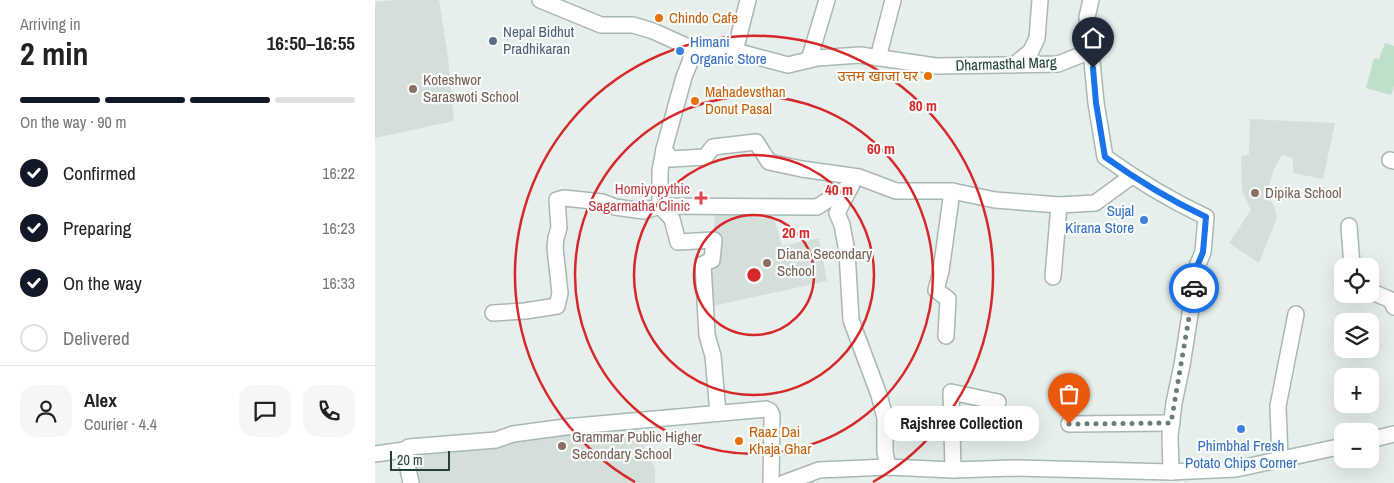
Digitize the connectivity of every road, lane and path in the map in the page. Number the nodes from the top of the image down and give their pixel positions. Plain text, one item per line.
1 (540, 0) edge
2 (748, 0) edge
3 (827, 0) edge
4 (893, 0) edge
5 (1040, 0) edge
6 (1091, 0) edge
7 (693, 49) junction
8 (735, 51) junction
9 (1091, 51) junction
10 (878, 58) junction
11 (809, 60) junction
12 (1014, 64) junction
13 (664, 149) junction
14 (1132, 176) junction
15 (855, 182) junction
16 (952, 191) junction
17 (1059, 205) junction
18 (660, 206) junction
19 (1349, 226) dead end
20 (1351, 258) edge
21 (1053, 276) dead end
22 (1379, 295) edge
23 (1394, 307) edge
24 (493, 313) dead end
25 (1296, 314) dead end
26 (946, 336) dead end
27 (998, 402) dead end
28 (718, 413) junction
29 (1171, 423) junction
30 (1069, 424) dead end
31 (1394, 434) edge
32 (1379, 438) edge
33 (1334, 448) edge
34 (405, 450) junction
35 (375, 454) edge
36 (1280, 459) junction
37 (888, 467) junction
38 (953, 470) junction
39 (1171, 472) junction
40 (1014, 476) edge
41 (1225, 476) edge
42 (1153, 477) edge
43 (411, 483) edge
44 (771, 483) edge
45 (784, 483) edge

1 - 7 street, Dharmasthal Marg
2 - 8 street
3 - 11 street
4 - 10 street
5 - 12 street
6 - 9 street
7 - 8 street, Dharmasthal Marg
7 - 13 street
8 - 11 street, Dharmasthal Marg
9 - 12 street, Dharmasthal Marg
9 - 14 street
10 - 11 street, Dharmasthal Marg
10 - 12 street, Dharmasthal Marg
13 - 15 street
13 - 18 street
14 - 17 street
14 - 29 street
15 - 16 street
15 - 18 street
15 - 37 street
16 - 17 street
16 - 26 street
17 - 21 street
18 - 24 street
18 - 28 street
19 - 20 street
22 - 23 street
25 - 36 street
27 - 38 street
28 - 34 street
28 - 44 street
29 - 30 street
29 - 39 street
31 - 32 street
33 - 36 street
34 - 35 street
34 - 43 street
36 - 41 street
37 - 38 street
37 - 45 street
38 - 40 street
39 - 41 street
39 - 42 street
40 - 42 street

